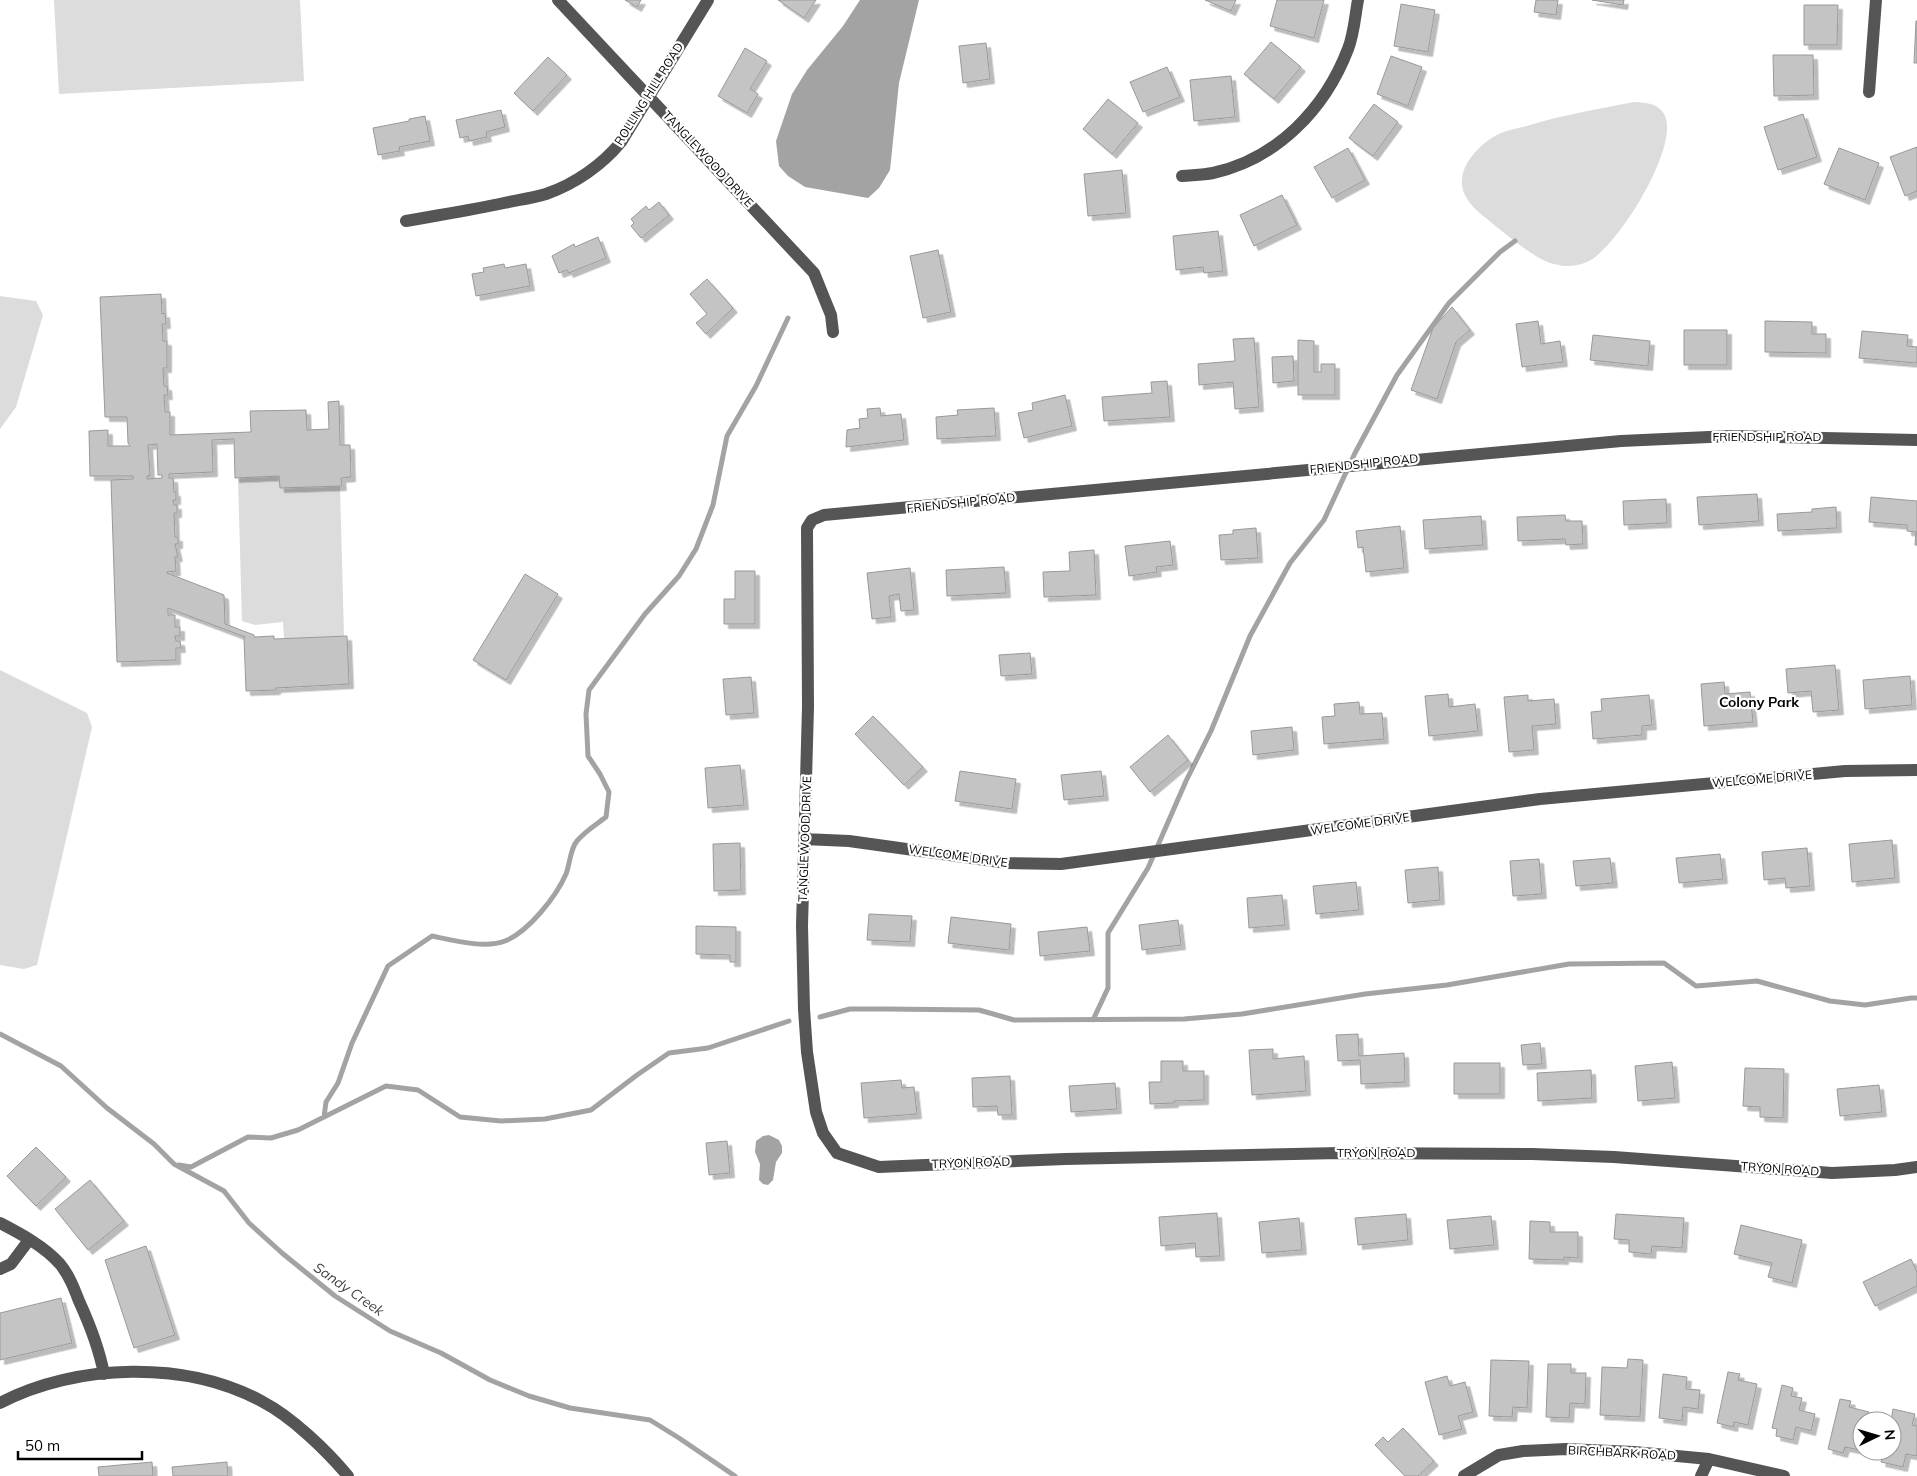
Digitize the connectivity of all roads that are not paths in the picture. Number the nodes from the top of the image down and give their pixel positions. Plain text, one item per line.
1 (558, 0) edge
2 (708, 0) edge
3 (1358, 0) edge
4 (1876, 0) edge
5 (1869, 92) dead end
6 (650, 97) junction
7 (1182, 176) dead end
8 (406, 221) dead end
9 (833, 332) dead end
10 (1917, 440) edge
11 (812, 520) joint
12 (1917, 770) edge
13 (804, 839) junction
14 (836, 1153) joint
15 (1917, 1167) edge
16 (0, 1223) edge
17 (29, 1240) junction
18 (0, 1270) edge
19 (104, 1374) junction
20 (0, 1403) edge
21 (1709, 1459) junction
22 (348, 1476) edge
23 (1464, 1476) edge
24 (1701, 1476) edge
25 (1784, 1476) edge

1 - 6 street, TANGLEWOOD DRIVE
2 - 6 street, ROLLING HILL ROAD
3 - 7 street
4 - 5 street
6 - 8 street, ROLLING HILL ROAD
6 - 9 street, TANGLEWOOD DRIVE
10 - 11 street, FRIENDSHIP ROAD
11 - 13 street, TANGLEWOOD DRIVE
12 - 13 street, WELCOME DRIVE
13 - 14 street, TANGLEWOOD DRIVE
14 - 15 street, TRYON ROAD
16 - 17 street
17 - 18 street
17 - 19 street
19 - 20 street
19 - 22 street
21 - 23 street, BIRCHBARK ROAD
21 - 24 street
21 - 25 street, BIRCHBARK ROAD

